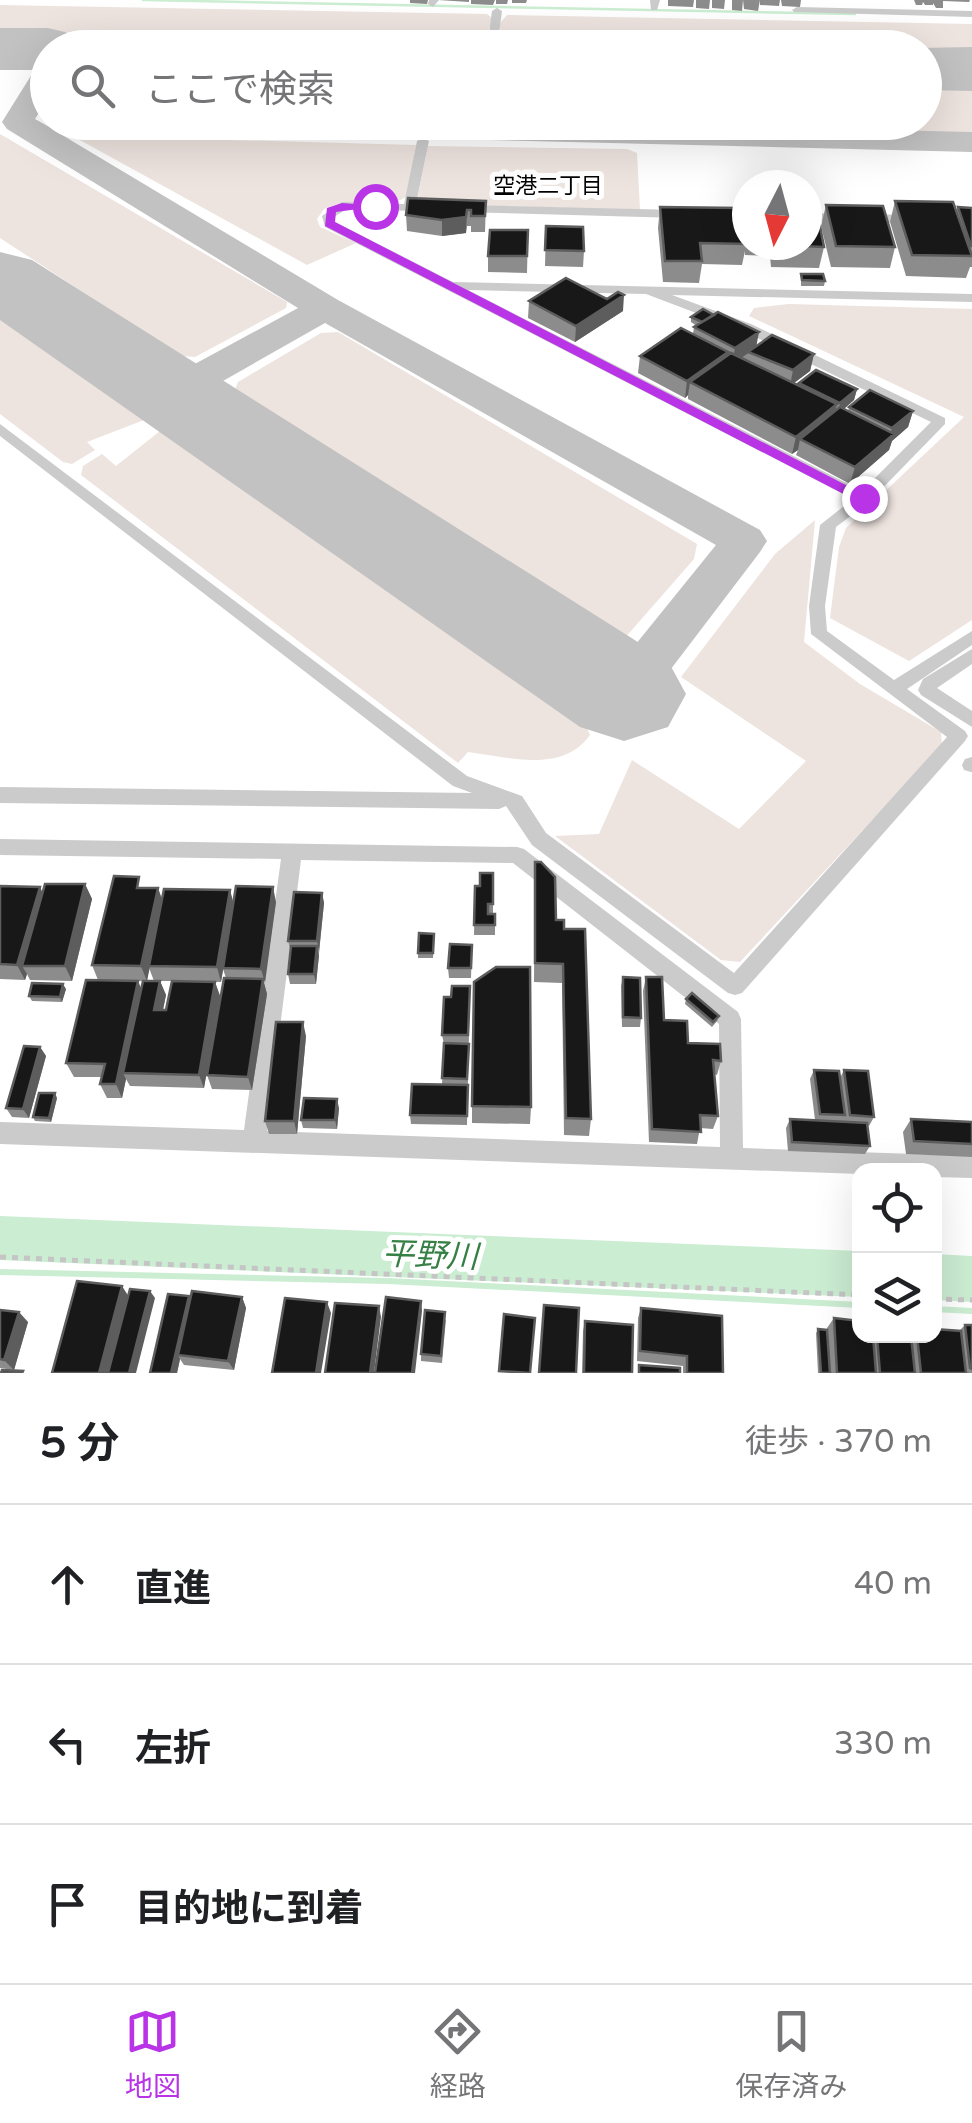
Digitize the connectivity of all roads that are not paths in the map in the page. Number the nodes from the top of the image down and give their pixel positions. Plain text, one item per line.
1 (861, 0) edge
2 (798, 10) dead end
3 (497, 11) dead end
4 (866, 12) junction
5 (972, 14) edge
6 (495, 30) edge
7 (422, 141) dead end
8 (409, 208) junction
9 (688, 214) edge
10 (822, 217) edge
11 (935, 220) edge
12 (446, 286) junction
13 (644, 289) junction
14 (721, 290) junction
15 (972, 298) edge
16 (725, 318) junction
17 (0, 429) edge
18 (864, 498) junction
19 (972, 637) edge
20 (972, 655) edge
21 (893, 689) junction
22 (972, 720) edge
23 (0, 795) edge
24 (515, 802) junction
25 (0, 847) edge
26 (292, 852) junction
27 (0, 1132) edge
28 (254, 1142) junction
29 (732, 1158) junction
30 (972, 1167) edge

1 - 4 street
2 - 4 street
3 - 6 street
4 - 5 street
7 - 8 street
8 - 9 street
8 - 12 street
10 - 11 street
12 - 13 street
12 - 18 street
13 - 14 street
13 - 16 street
14 - 15 street
14 - 16 street
16 - 18 street
17 - 24 street
18 - 21 street
19 - 21 street
20 - 22 street
21 - 24 street
23 - 24 street
25 - 26 street
26 - 28 street
26 - 29 street
27 - 28 street
28 - 29 street
29 - 30 street

